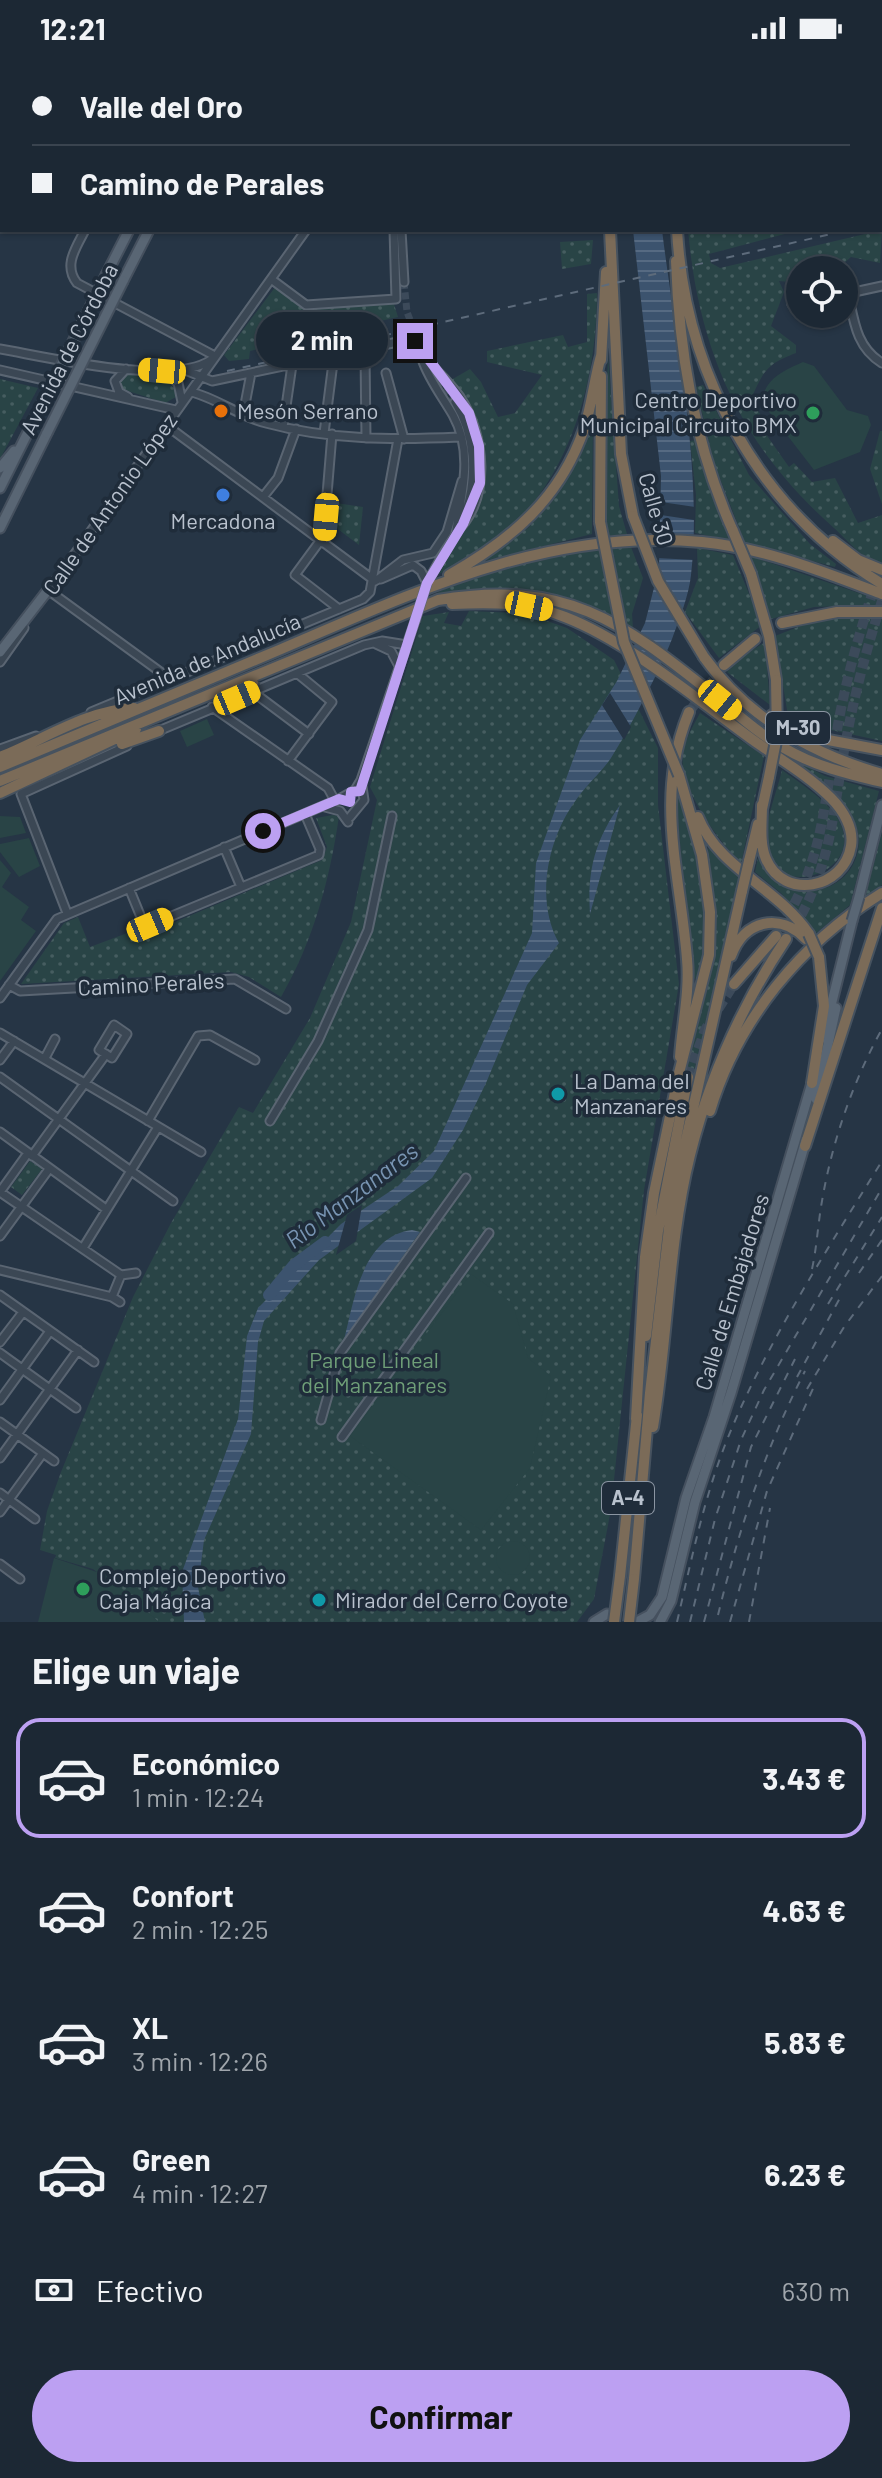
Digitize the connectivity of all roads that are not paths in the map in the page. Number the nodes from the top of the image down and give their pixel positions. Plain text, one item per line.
1 (84, 232) edge
2 (128, 232) edge
3 (148, 232) edge
4 (305, 232) edge
5 (394, 232) edge
6 (401, 232) edge
7 (610, 232) edge
8 (616, 232) edge
9 (677, 232) edge
10 (678, 246) junction
11 (612, 260) junction
12 (271, 279) junction
13 (404, 282) tunnel mouth
14 (882, 286) edge
15 (858, 291) edge
16 (614, 309) junction
17 (855, 328) edge
18 (370, 345) junction
19 (0, 349) edge
20 (421, 351) junction
21 (334, 355) junction
22 (601, 356) junction
23 (213, 359) junction
24 (882, 363) edge
25 (292, 365) junction
26 (128, 368) junction
27 (0, 370) edge
28 (185, 370) junction
29 (162, 371) junction
30 (251, 373) junction
31 (386, 373) dead end
32 (223, 378) junction
33 (200, 379) junction
34 (191, 392) junction
35 (182, 402) junction
36 (455, 402) tunnel mouth
37 (149, 406) junction
38 (163, 410) junction
39 (176, 410) junction
40 (243, 415) junction
41 (32, 424) junction
42 (166, 427) junction
43 (283, 427) junction
44 (296, 429) junction
45 (328, 434) junction
46 (459, 437) junction
47 (366, 438) junction
48 (401, 439) junction
49 (466, 461) junction
50 (0, 468) edge
51 (0, 488) edge
52 (263, 497) junction
53 (793, 513) junction
54 (0, 528) edge
55 (456, 532) junction
56 (322, 542) junction
57 (882, 570) edge
58 (375, 581) junction
59 (882, 584) edge
60 (428, 585) junction
61 (48, 590) junction
62 (882, 594) edge
63 (339, 609) junction
64 (882, 612) edge
65 (411, 616) junction
66 (782, 623) dead end
67 (755, 639) dead end
68 (369, 643) junction
69 (407, 645) junction
70 (0, 652) edge
71 (0, 662) edge
72 (289, 662) junction
73 (724, 665) tunnel mouth
74 (399, 666) junction
75 (298, 674) junction
76 (170, 679) junction
77 (724, 682) junction
78 (253, 692) junction
79 (216, 705) junction
80 (144, 707) junction
81 (689, 712) tunnel mouth
82 (144, 721) junction
83 (52, 731) junction
84 (159, 731) junction
85 (309, 734) junction
86 (0, 749) edge
87 (882, 750) edge
88 (0, 757) edge
89 (288, 761) junction
90 (71, 762) junction
91 (0, 767) edge
92 (882, 774) edge
93 (679, 775) junction
94 (0, 781) edge
95 (882, 782) edge
96 (355, 791) junction
97 (0, 793) edge
98 (337, 800) junction
99 (353, 803) junction
100 (762, 805) junction
101 (323, 806) junction
102 (882, 807) edge
103 (305, 814) junction
104 (392, 816) dead end
105 (348, 822) dead end
106 (224, 847) junction
107 (241, 887) junction
108 (129, 888) junction
109 (882, 893) edge
110 (882, 908) edge
111 (67, 913) junction
112 (808, 937) junction
113 (842, 961) junction
114 (734, 984) tunnel mouth
115 (9, 985) junction
116 (0, 998) edge
117 (286, 1009) dead end
118 (0, 1033) edge
119 (55, 1039) dead end
120 (14, 1041) junction
121 (706, 1041) junction
122 (106, 1054) junction
123 (45, 1058) junction
124 (0, 1060) edge
125 (255, 1060) dead end
126 (684, 1075) junction
127 (0, 1077) edge
128 (85, 1083) junction
129 (812, 1083) junction
130 (58, 1119) junction
131 (148, 1121) junction
132 (270, 1121) dead end
133 (158, 1127) junction
134 (0, 1132) edge
135 (805, 1146) junction
136 (201, 1152) dead end
137 (30, 1155) junction
138 (49, 1169) junction
139 (130, 1170) junction
140 (466, 1178) dead end
141 (0, 1192) edge
142 (173, 1201) dead end
143 (681, 1205) junction
144 (21, 1208) junction
145 (106, 1209) junction
146 (772, 1224) junction
147 (489, 1233) dead end
148 (0, 1236) edge
149 (83, 1248) junction
150 (773, 1251) junction
151 (0, 1270) edge
152 (136, 1273) dead end
153 (121, 1275) junction
154 (0, 1295) edge
155 (112, 1297) junction
156 (120, 1302) dead end
157 (23, 1312) junction
158 (50, 1331) junction
159 (0, 1342) edge
160 (78, 1350) junction
161 (0, 1353) edge
162 (94, 1362) dead end
163 (22, 1369) junction
164 (50, 1389) junction
165 (0, 1400) edge
166 (76, 1408) dead end
167 (321, 1420) dead end
168 (0, 1422) edge
169 (17, 1434) junction
170 (342, 1437) dead end
171 (43, 1453) junction
172 (0, 1458) edge
173 (54, 1461) dead end
174 (0, 1493) edge
175 (9, 1500) junction
176 (642, 1500) junction
177 (0, 1512) edge
178 (35, 1519) dead end
179 (0, 1564) edge
180 (20, 1579) dead end
181 (610, 1618) edge
182 (594, 1622) edge
183 (629, 1622) edge
184 (637, 1622) edge
185 (660, 1622) edge

1 - 23 street
2 - 41 main road, Avenida de Córdoba, bridge
3 - 54 main road, Avenida de Córdoba, bridge
4 - 12 street, Calle de Antonio López
5 - 12 street
6 - 13 street
7 - 11 highway, Calle 30 / M-30
8 - 16 highway
9 - 10 highway
10 - 53 highway
10 - 100 highway, bridge
11 - 16 highway, Calle 30 / M-30
11 - 22 highway
12 - 23 street, Calle de Antonio López
14 - 15 street
16 - 77 highway, Calle 30 / M-30, bridge
17 - 24 street
18 - 20 street
18 - 21 street
18 - 47 street
19 - 26 street
20 - 46 street
20 - 55 street
21 - 25 street
21 - 45 street
22 - 60 highway
22 - 93 highway, bridge
23 - 28 street
23 - 32 street
23 - 33 street, Calle de Antonio López
25 - 30 street
25 - 43 street
26 - 29 street
26 - 37 street
27 - 37 street
28 - 29 street
28 - 33 street
29 - 35 street
30 - 32 street
30 - 40 street
31 - 48 street
32 - 33 street
33 - 34 street, Calle de Antonio López
34 - 35 street, Calle de Antonio López
34 - 40 street
35 - 39 street, Calle de Antonio López
36 - 55 street
37 - 38 street
38 - 39 street
38 - 42 street
39 - 42 street, Calle de Antonio López
40 - 43 street
41 - 50 main road
41 - 51 main road, Avenida de Córdoba
42 - 52 street
42 - 61 street, Calle de Antonio López
43 - 44 street
44 - 45 street
44 - 52 street
45 - 47 street
45 - 56 street
46 - 48 street
46 - 49 street
47 - 48 street
48 - 58 street
49 - 55 street
49 - 58 street
52 - 56 street
53 - 57 highway
53 - 59 highway
55 - 60 street
56 - 58 street
56 - 63 street
58 - 60 street
58 - 63 street
60 - 62 highway
60 - 65 street, bridge
60 - 80 highway, Avenida de Andalucía
61 - 70 main road
61 - 71 street, Calle de Antonio López
61 - 76 street
63 - 76 street
64 - 66 highway
65 - 69 street
65 - 72 highway, Avenida de Andalucía
65 - 95 highway
65 - 100 highway, bridge
67 - 73 highway
68 - 69 street
68 - 74 street
68 - 75 street
69 - 74 street
72 - 79 highway
72 - 82 highway, Avenida de Andalucía
74 - 96 street
75 - 78 street
75 - 85 street
76 - 83 street
77 - 87 highway, M-30
77 - 92 highway
78 - 79 street
78 - 85 street
79 - 84 street
79 - 89 street
80 - 83 highway
80 - 91 highway, Avenida de Andalucía
81 - 126 highway
82 - 90 highway
82 - 94 highway, Avenida de Andalucía
83 - 86 street
83 - 88 highway
84 - 90 highway
84 - 111 street
85 - 89 street
89 - 98 street
90 - 97 highway
93 - 112 highway
93 - 126 highway
96 - 98 street
96 - 99 street
96 - 99 street
98 - 99 street
98 - 101 street
100 - 121 highway, bridge
101 - 103 street
101 - 105 street
102 - 113 main road, Calle de Embajadores, bridge
103 - 106 street
103 - 107 street
104 - 132 street
106 - 107 street
106 - 108 street
107 - 108 street
108 - 111 street
109 - 143 highway
110 - 135 highway
111 - 115 street
112 - 121 highway
112 - 129 highway, bridge
113 - 129 main road, Calle de Embajadores
113 - 135 main road, Calle de Embajadores
114 - 143 highway
115 - 116 street
115 - 117 street, Camino Perales
118 - 120 street
119 - 123 street
120 - 123 street
120 - 124 street
121 - 176 highway
122 - 122 street
122 - 128 street
123 - 128 street
125 - 131 street
126 - 181 highway, A-4, bridge
127 - 130 street
128 - 130 street
128 - 131 street
129 - 146 main road, Calle de Embajadores
130 - 137 street
130 - 139 street
131 - 133 street
133 - 136 street
133 - 139 street
134 - 137 street
135 - 150 main road, Calle de Embajadores
137 - 138 street
137 - 141 street
138 - 144 street
138 - 145 street
139 - 142 street
139 - 145 street
140 - 167 street
141 - 144 street
143 - 176 highway
144 - 148 street
144 - 149 street
145 - 149 street
146 - 150 main road
146 - 184 main road, Calle de Embajadores
147 - 170 street
149 - 153 street
150 - 185 main road, Calle de Embajadores
151 - 155 street
152 - 153 street
153 - 155 street
154 - 157 street
155 - 156 street
157 - 158 street
157 - 159 street
158 - 160 street
158 - 163 street
160 - 162 street
160 - 164 street
161 - 163 street
163 - 164 street
163 - 165 street
164 - 166 street
164 - 169 street
168 - 169 street
169 - 171 street
169 - 172 street
171 - 173 street
171 - 175 street
174 - 175 street
175 - 177 street
175 - 178 street
176 - 183 highway, A-4, bridge
179 - 180 street
181 - 182 main road

